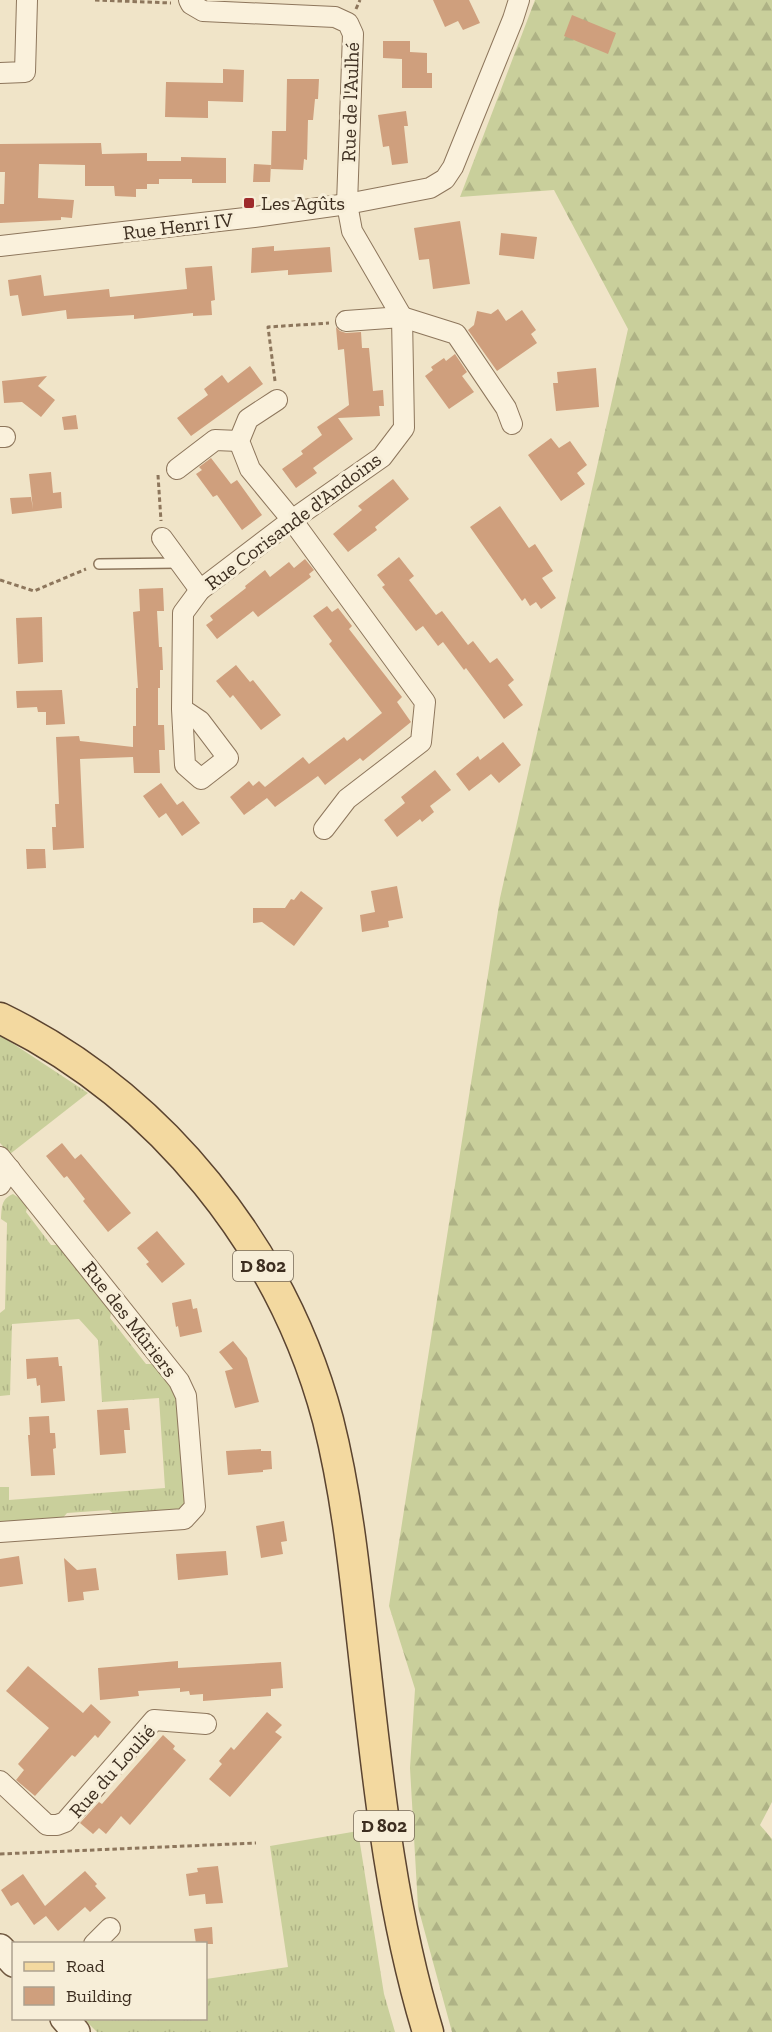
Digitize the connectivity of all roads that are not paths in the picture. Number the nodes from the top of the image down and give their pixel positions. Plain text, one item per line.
1 (27, 0) edge
2 (519, 0) edge
3 (190, 2) edge
4 (0, 73) edge
5 (347, 204) junction
6 (0, 246) edge
7 (402, 317) junction
8 (346, 321) road end
9 (277, 400) road end
10 (512, 424) dead end
11 (239, 441) junction
12 (177, 469) road end
13 (292, 520) junction
14 (162, 538) road end
15 (180, 563) junction
16 (99, 564) road end
17 (200, 590) junction
18 (182, 709) dead end
19 (324, 829) dead end
20 (0, 1018) edge
21 (3, 1170) edge
22 (0, 1532) edge
23 (207, 1724) dead end
24 (0, 1781) edge
25 (110, 1928) dead end
26 (96, 1942) edge
27 (0, 1948) edge
28 (12, 1961) edge
29 (65, 2020) edge
30 (76, 2032) edge
31 (428, 2032) edge

1 - 4 street
2 - 5 street, Rue Henri IV
3 - 5 street, Rue de l'Aulhé
5 - 6 street, Rue Henri IV
5 - 7 street, Rue Corisande d'Andoins
7 - 8 street
7 - 10 street
7 - 13 street, Rue Corisande d'Andoins
9 - 11 street
11 - 12 street
11 - 13 street
13 - 17 street, Rue Corisande d'Andoins
13 - 19 street
14 - 15 street
15 - 16 lane
15 - 17 street
17 - 18 street, Rue Corisande d'Andoins
20 - 31 main road, D 802
21 - 22 street, Rue des Mûriers
23 - 24 street, Rue du Loulié
25 - 26 street
27 - 28 street
29 - 30 street

